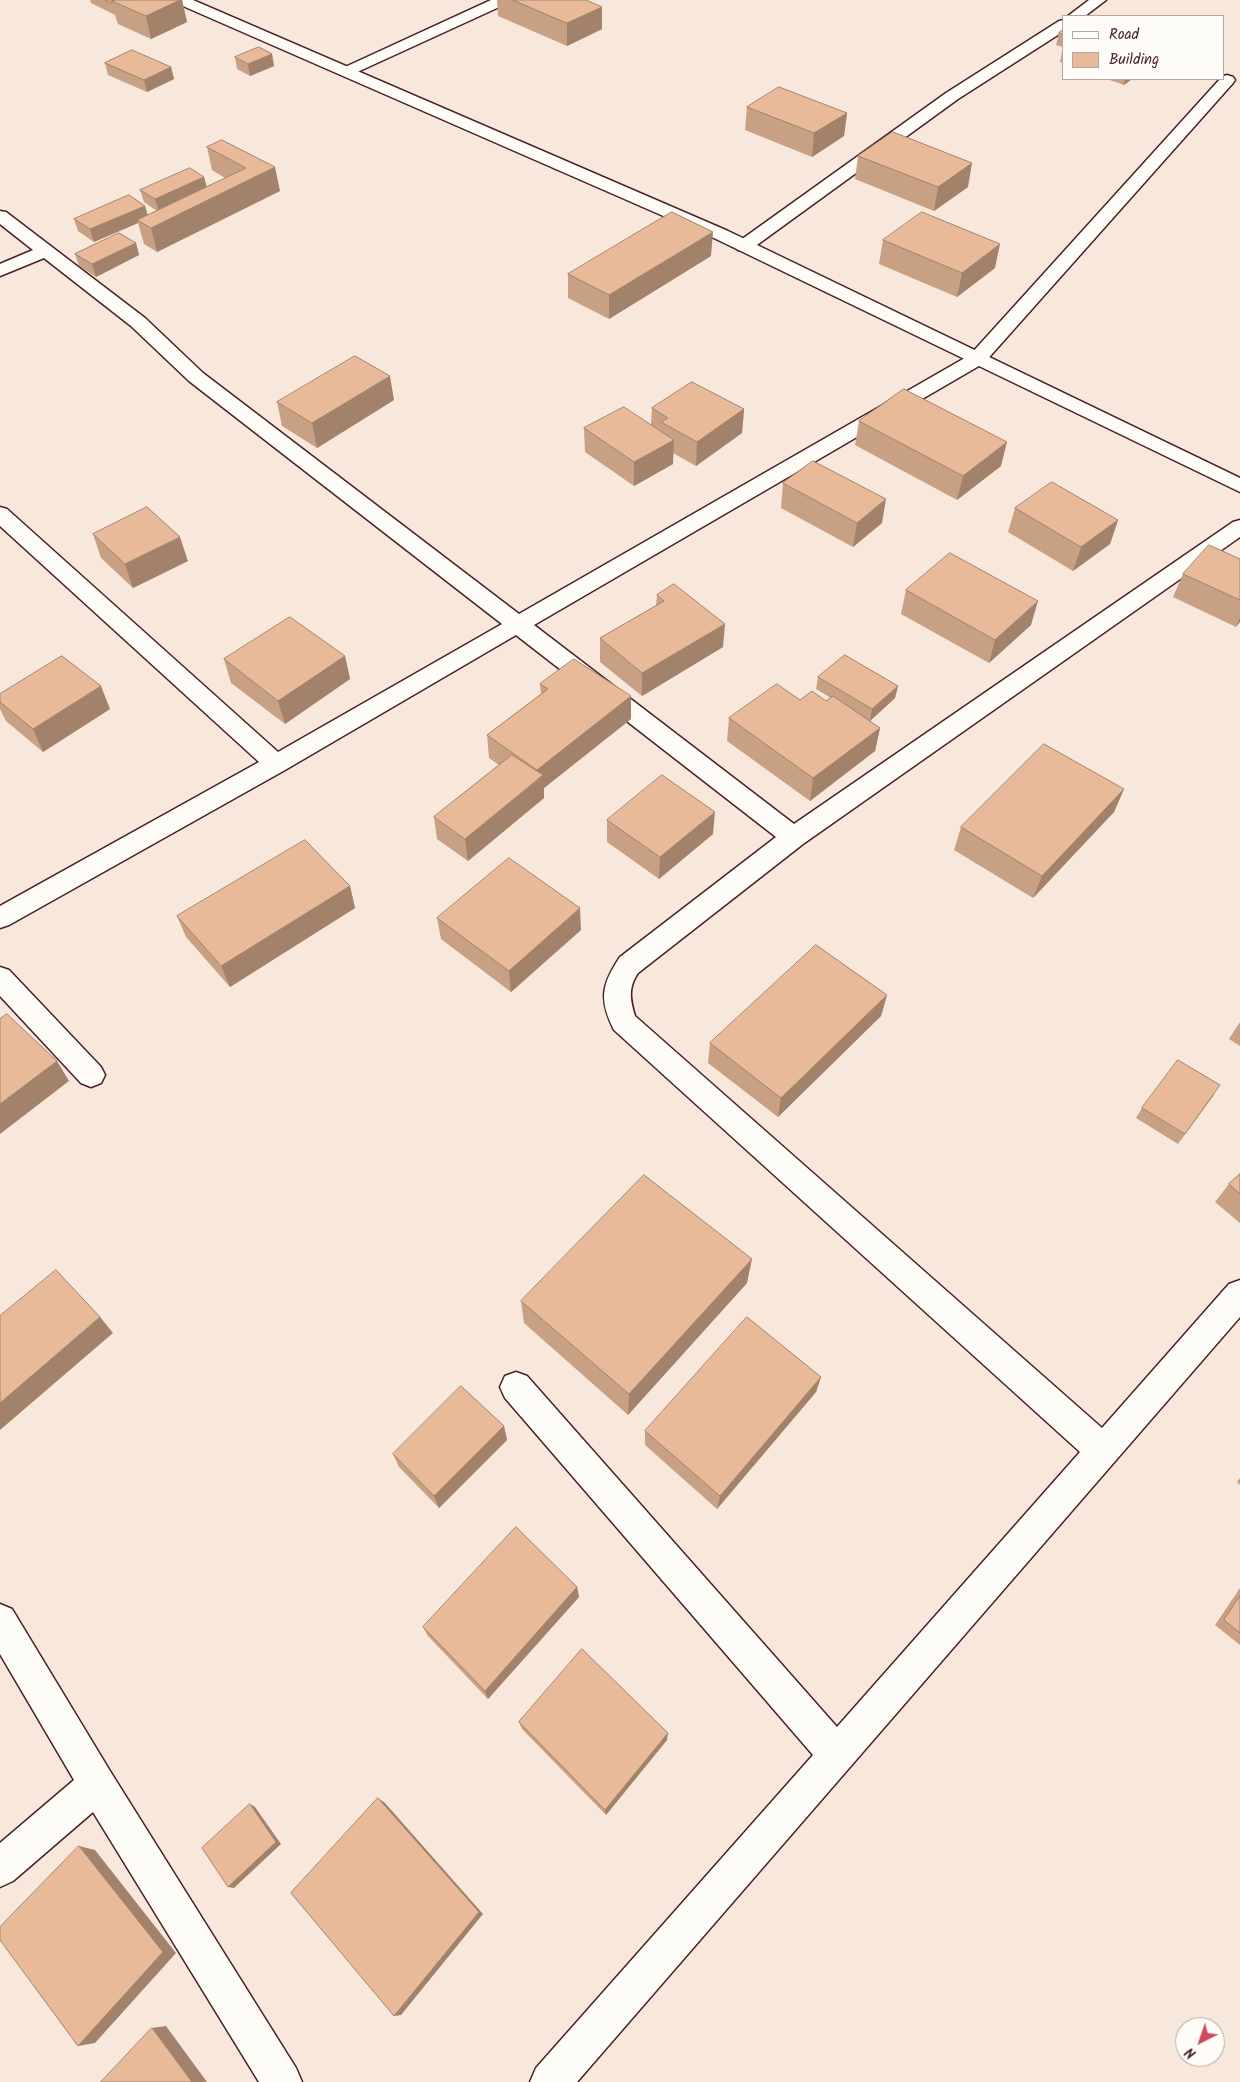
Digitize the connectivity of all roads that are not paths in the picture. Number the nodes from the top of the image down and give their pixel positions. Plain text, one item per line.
1 (181, 0) edge
2 (503, 0) edge
3 (1099, 0) edge
4 (1076, 15) edge
5 (1062, 25) edge
6 (348, 71) junction
7 (1230, 81) edge
8 (0, 216) edge
9 (744, 246) junction
10 (46, 250) junction
11 (0, 271) edge
12 (977, 359) junction
13 (1240, 486) edge
14 (0, 514) edge
15 (1240, 527) edge
16 (518, 625) junction
17 (276, 764) junction
18 (794, 837) junction
19 (0, 918) edge
20 (0, 978) edge
21 (91, 1075) dead end
22 (1240, 1294) edge
23 (516, 1387) dead end
24 (1103, 1451) junction
25 (0, 1621) edge
26 (837, 1755) junction
27 (97, 1784) junction
28 (0, 1868) edge
29 (282, 2082) edge
30 (550, 2082) edge

1 - 6 street
2 - 6 street
3 - 4 street
5 - 9 street
6 - 9 street
7 - 12 street
8 - 10 street
9 - 12 street
10 - 11 street
10 - 16 street
12 - 13 street
12 - 16 street
14 - 17 street
15 - 18 street
16 - 17 street
16 - 18 street
17 - 19 street
18 - 24 street
20 - 21 street
22 - 24 street
23 - 26 street
24 - 26 street
25 - 27 street
26 - 30 street
27 - 28 street
27 - 29 street

